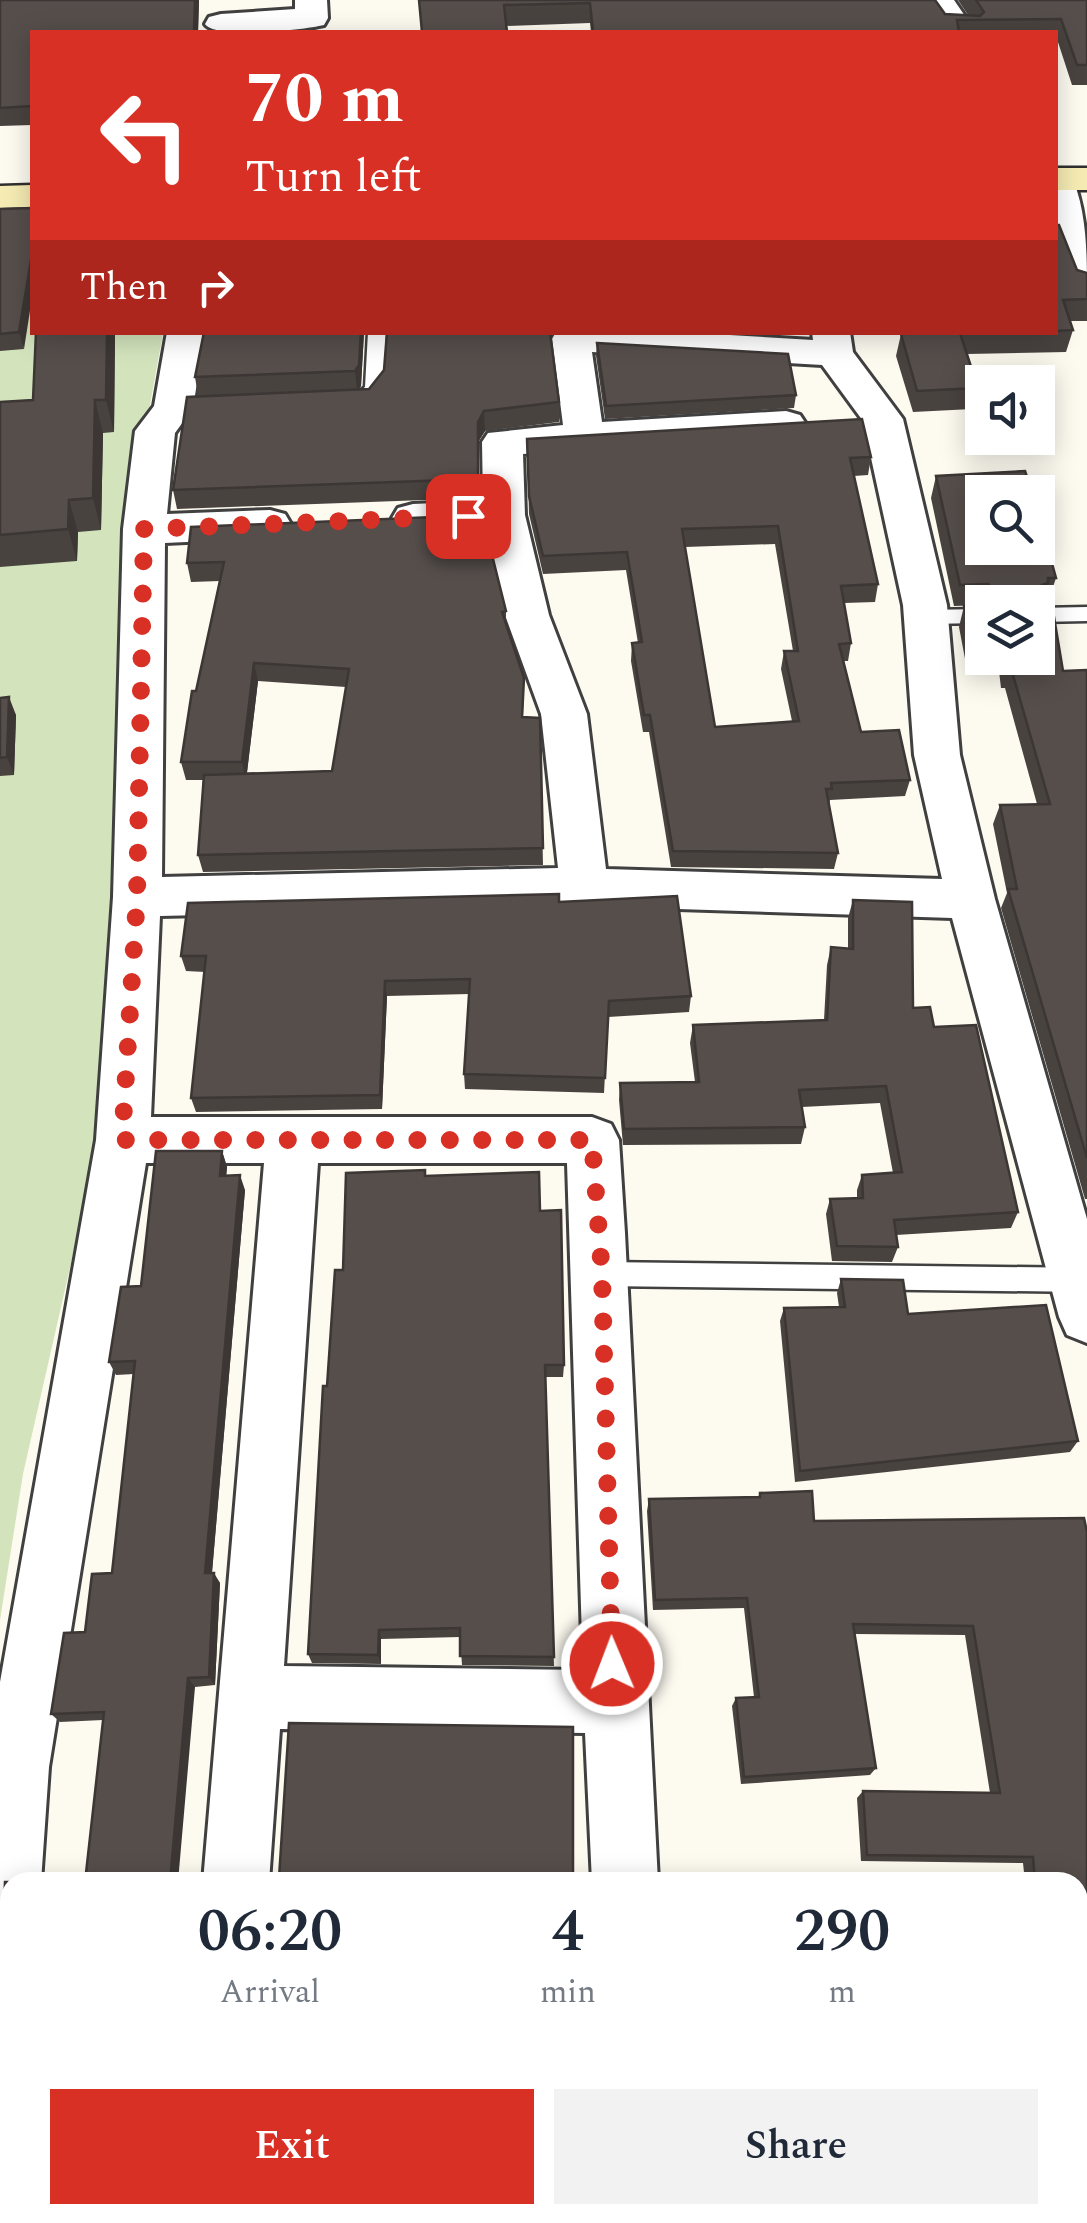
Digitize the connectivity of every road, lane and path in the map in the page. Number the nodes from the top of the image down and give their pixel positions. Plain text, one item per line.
1 (311, 0) edge
2 (938, 0) edge
3 (220, 19) edge
4 (959, 30) edge
5 (1087, 179) edge
6 (1058, 180) edge
7 (1058, 190) edge
8 (30, 196) edge
9 (0, 197) edge
10 (1087, 282) edge
11 (186, 335) edge
12 (377, 335) edge
13 (832, 343) edge
14 (326, 402) edge
15 (850, 421) junction
16 (584, 435) junction
17 (504, 515) junction
18 (372, 520) edge
19 (314, 522) edge
20 (144, 529) junction
21 (1087, 614) edge
22 (1055, 615) edge
23 (965, 616) edge
24 (926, 617) junction
25 (584, 887) junction
26 (137, 897) junction
27 (971, 899) junction
28 (292, 1138) junction
29 (122, 1140) junction
30 (602, 1274) junction
31 (1084, 1293) edge
32 (248, 1698) junction
33 (612, 1702) junction
34 (8, 1872) edge
35 (237, 1872) edge
36 (624, 1872) edge

1 - 3 street
2 - 4 street
5 - 6 street
7 - 10 street
8 - 9 street
11 - 20 street
12 - 14 lane
13 - 15 street
13 - 16 street
15 - 16 street
15 - 24 street
16 - 17 street
17 - 18 street
17 - 25 street
19 - 20 street
20 - 26 street
21 - 22 lane
23 - 24 lane
24 - 27 street
25 - 26 street
25 - 27 street
26 - 29 street
27 - 31 street
28 - 29 street
28 - 30 street
28 - 32 street
29 - 34 street
30 - 31 lane
30 - 33 street
32 - 33 street
32 - 35 street
33 - 36 street

